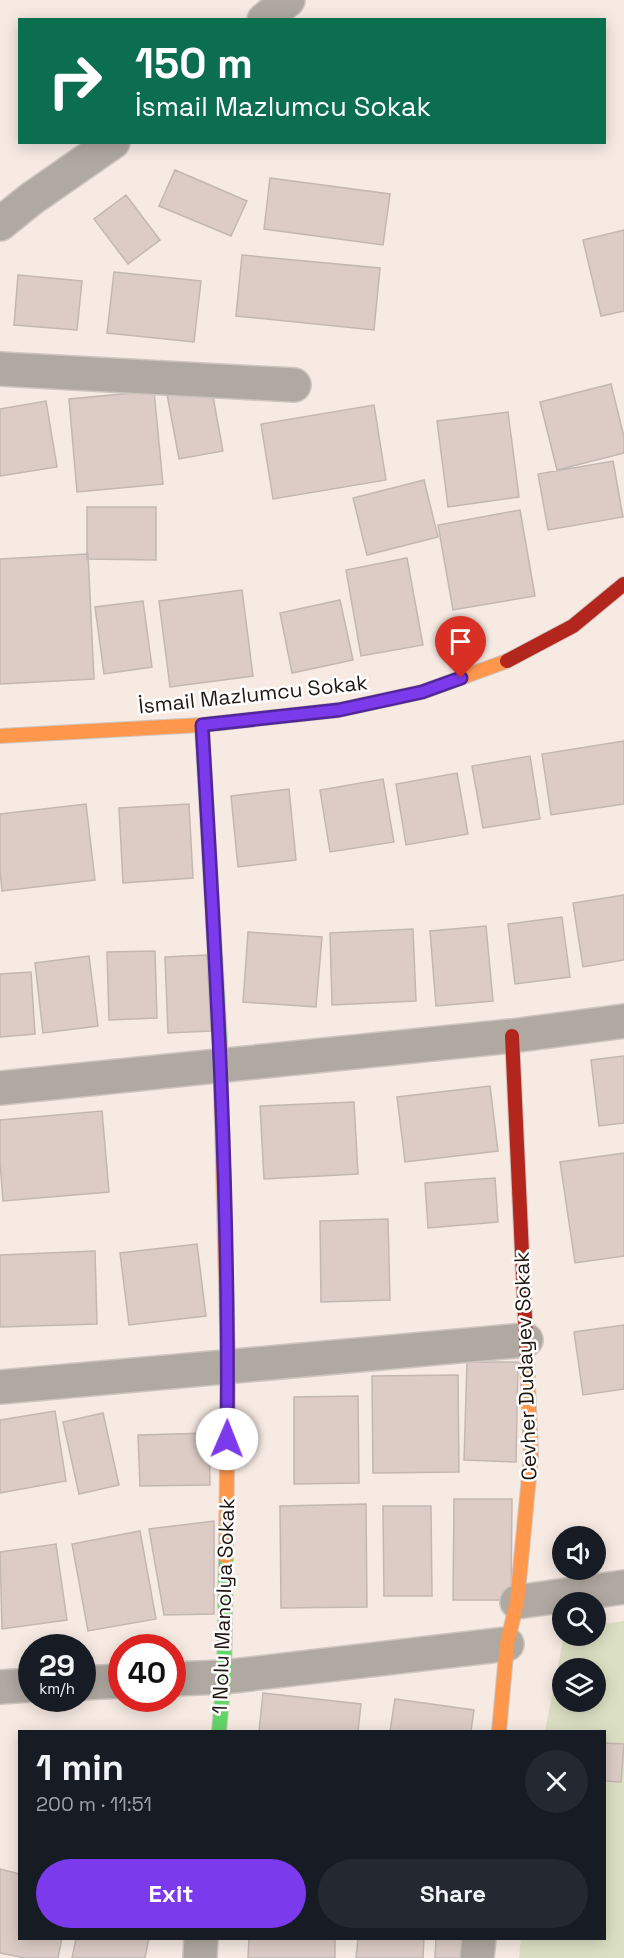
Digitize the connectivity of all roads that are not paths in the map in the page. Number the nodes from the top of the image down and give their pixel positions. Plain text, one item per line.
1 (288, 0) edge
2 (266, 18) edge
3 (110, 144) edge
4 (0, 224) edge
5 (0, 369) edge
6 (294, 385) dead end
7 (624, 584) edge
8 (202, 725) junction
9 (0, 735) edge
10 (624, 1021) edge
11 (512, 1036) junction
12 (221, 1065) junction
13 (0, 1088) edge
14 (526, 1340) junction
15 (228, 1368) junction
16 (0, 1386) edge
17 (624, 1587) edge
18 (517, 1602) junction
19 (507, 1644) junction
20 (224, 1677) junction
21 (186, 1678) edge
22 (18, 1686) edge
23 (0, 1687) edge
24 (219, 1730) edge
25 (499, 1730) edge
26 (201, 1940) edge
27 (479, 1940) edge
28 (200, 1958) edge
29 (477, 1958) edge

1 - 2 street
3 - 4 street
5 - 6 street
7 - 8 street, İsmail Mazlumcu Sokak
8 - 9 street, İsmail Mazlumcu Sokak
8 - 12 street, 1 Nolu Manolya Sokak
10 - 11 street
11 - 12 street
11 - 14 street, Cevher Dudayev Sokak
12 - 13 street
12 - 15 street, 1 Nolu Manolya Sokak
14 - 15 street
14 - 18 street, Cevher Dudayev Sokak
15 - 16 street
15 - 20 street, 1 Nolu Manolya Sokak
17 - 18 street
18 - 19 street, Cevher Dudayev Sokak
19 - 20 street
19 - 25 street, Cevher Dudayev Sokak
20 - 21 street
20 - 24 street, 1 Nolu Manolya Sokak
22 - 23 street
26 - 28 street
27 - 29 street

